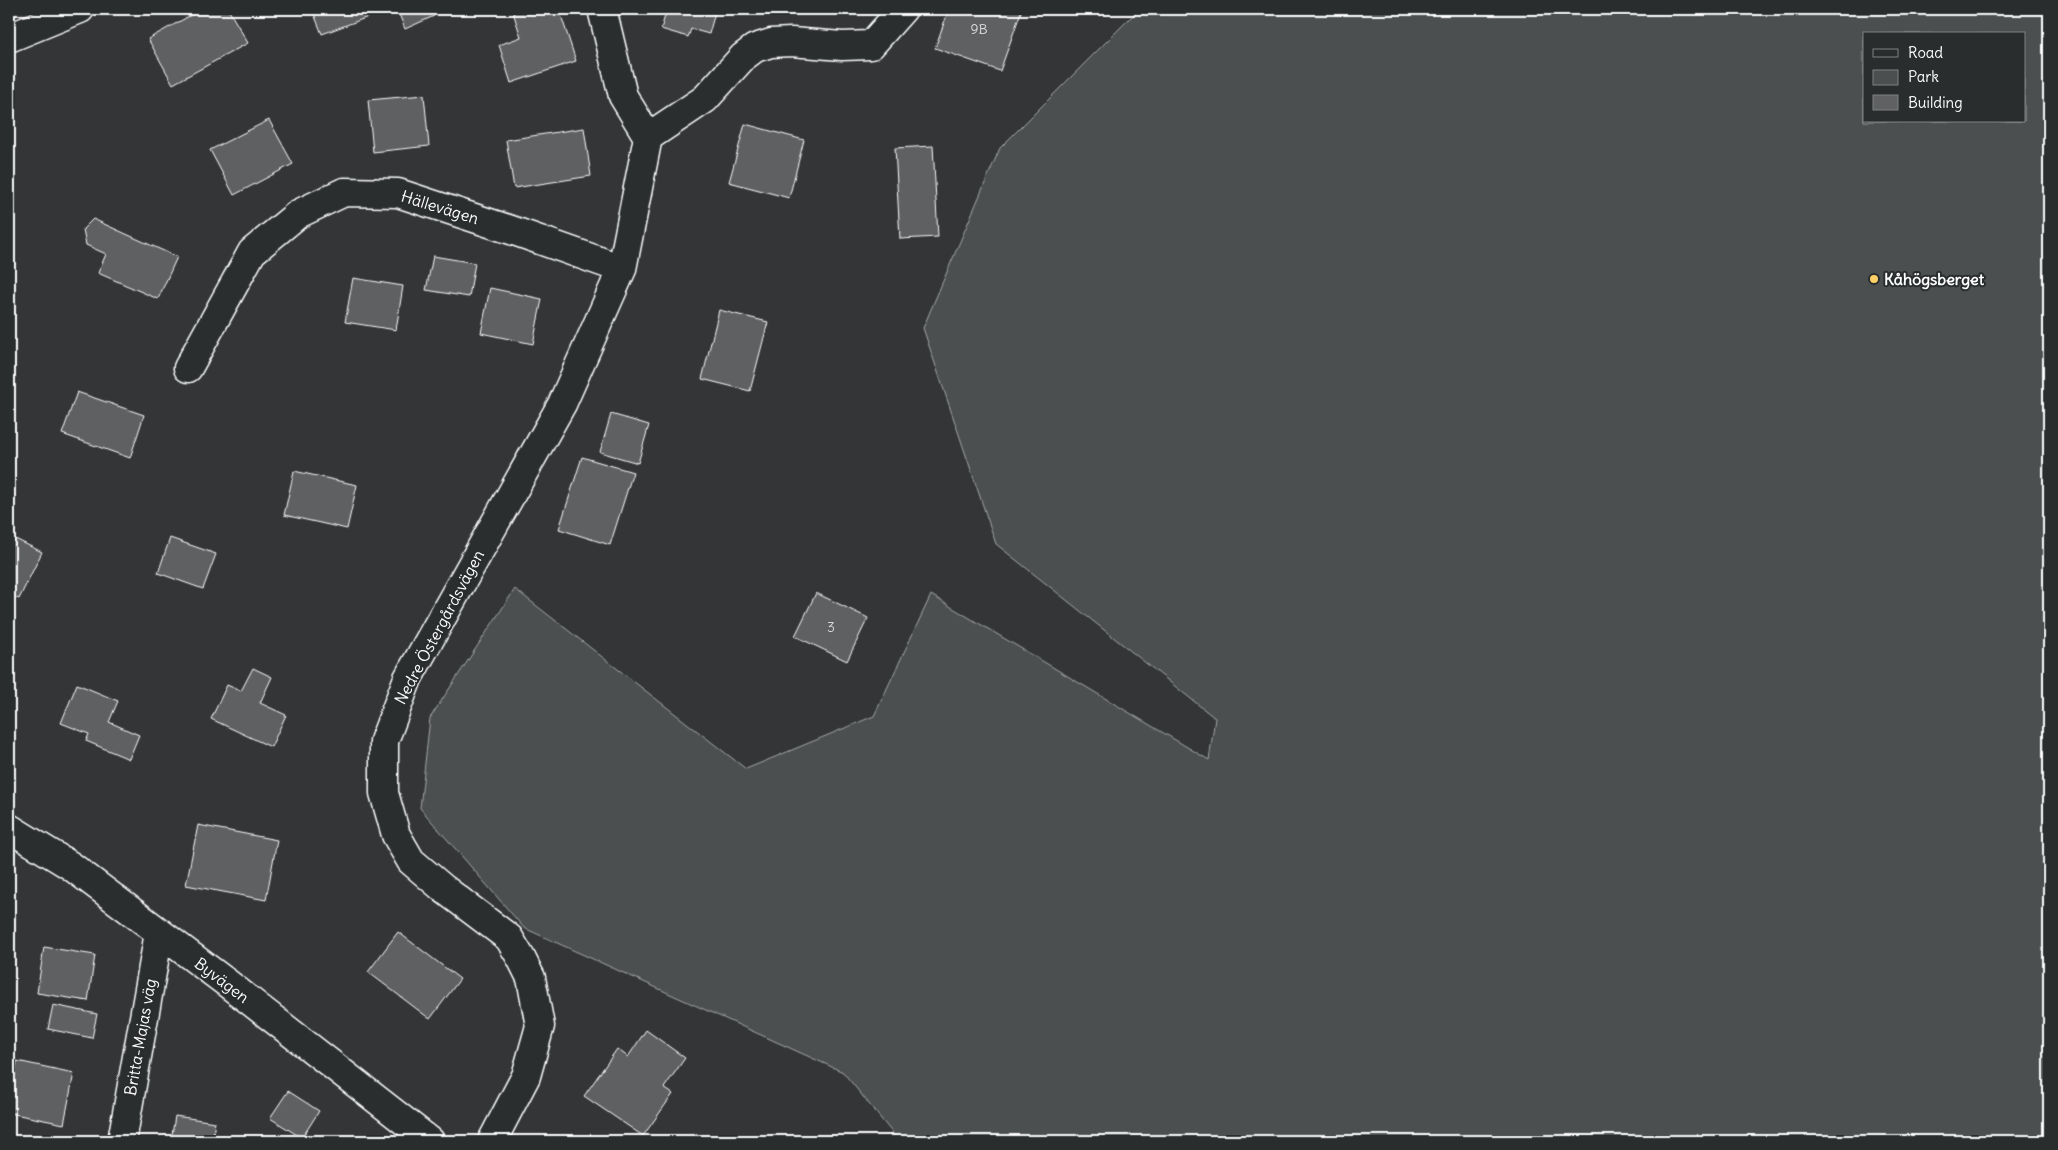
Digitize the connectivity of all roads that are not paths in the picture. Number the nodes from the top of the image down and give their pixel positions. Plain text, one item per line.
1 (80, 9) edge
2 (602, 9) edge
3 (903, 9) edge
4 (9, 38) edge
5 (648, 137) junction
6 (622, 269) junction
7 (188, 368) dead end
8 (9, 828) edge
9 (158, 933) junction
10 (122, 1141) edge
11 (430, 1141) edge
12 (492, 1141) edge

1 - 4 street
2 - 5 street
3 - 5 street
5 - 6 street, Nedre Östergårdsvägen
6 - 7 street, Hällevägen
6 - 12 street, Nedre Östergårdsvägen
8 - 9 street, Byvägen
9 - 10 street, Britta-Majas väg
9 - 11 street, Byvägen

